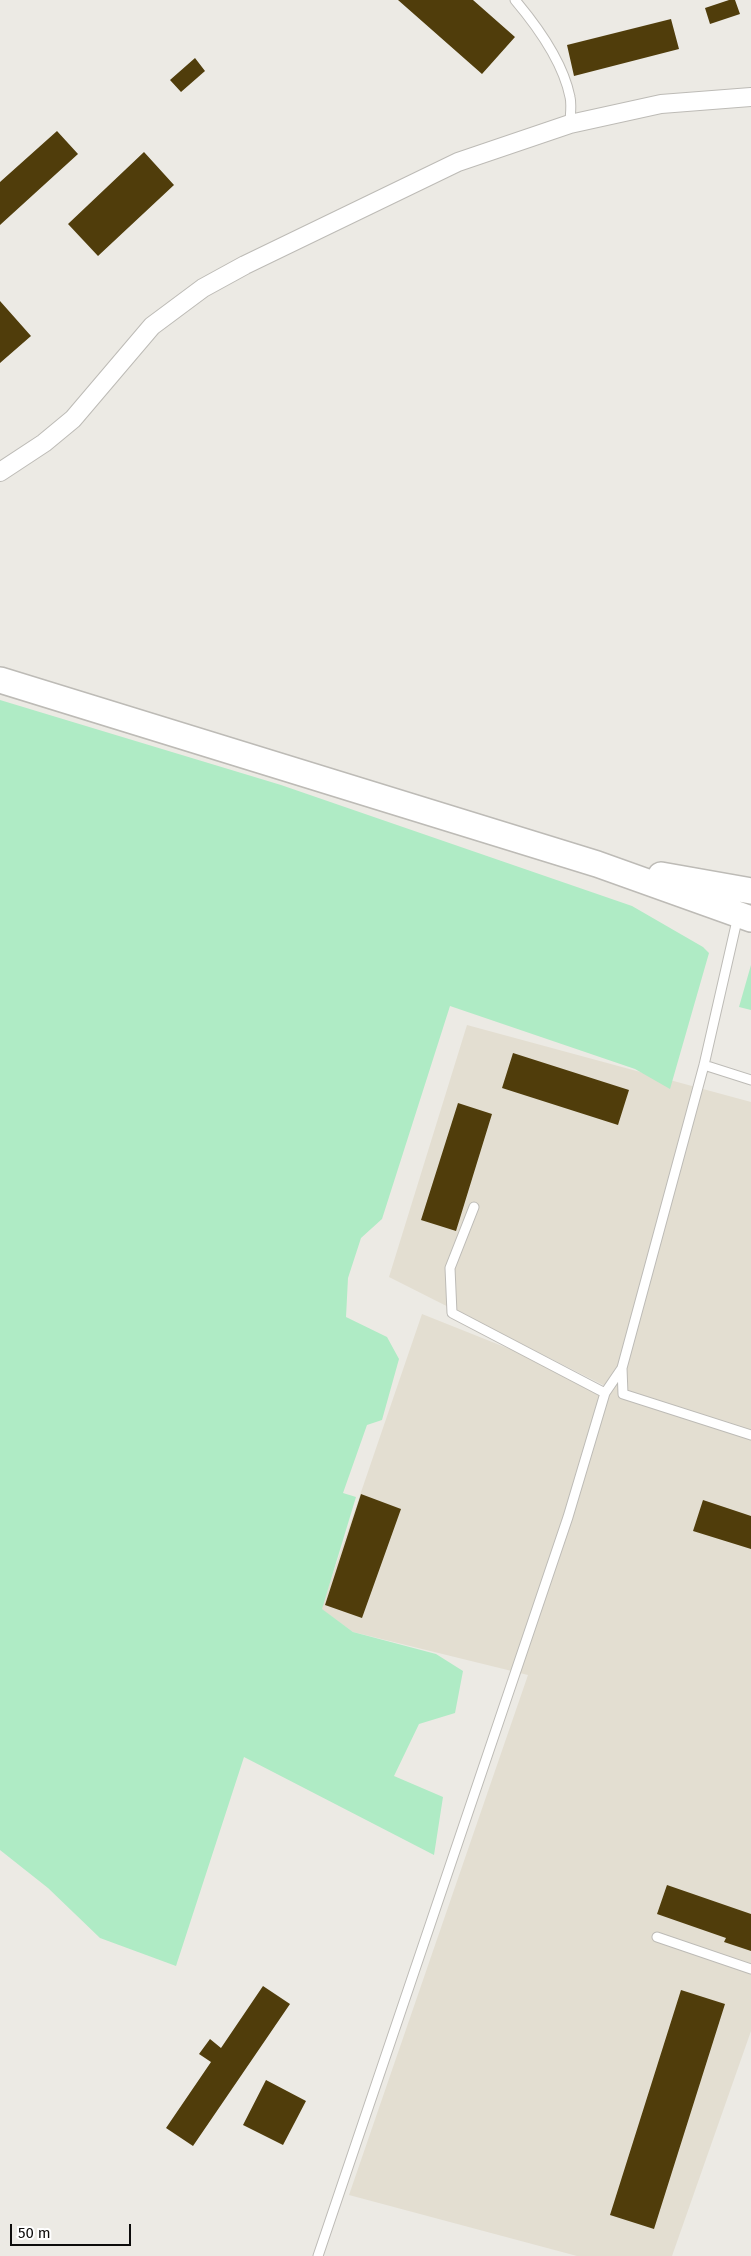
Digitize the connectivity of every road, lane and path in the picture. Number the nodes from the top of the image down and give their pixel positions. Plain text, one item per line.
1 (515, 0) edge
2 (751, 97) edge
3 (570, 124) junction
4 (0, 472) edge
5 (0, 680) edge
6 (745, 903) edge
7 (704, 1065) junction
8 (751, 1080) edge
9 (474, 1207) dead end
10 (622, 1368) junction
11 (605, 1393) junction
12 (751, 1435) edge
13 (657, 1937) dead end
14 (751, 1969) edge
15 (318, 2256) edge

1 - 3 lane
2 - 3 street
3 - 4 street
5 - 6 street
6 - 7 lane
7 - 8 lane
7 - 10 lane
9 - 11 lane
10 - 11 lane
10 - 12 lane
11 - 15 lane
13 - 14 lane

